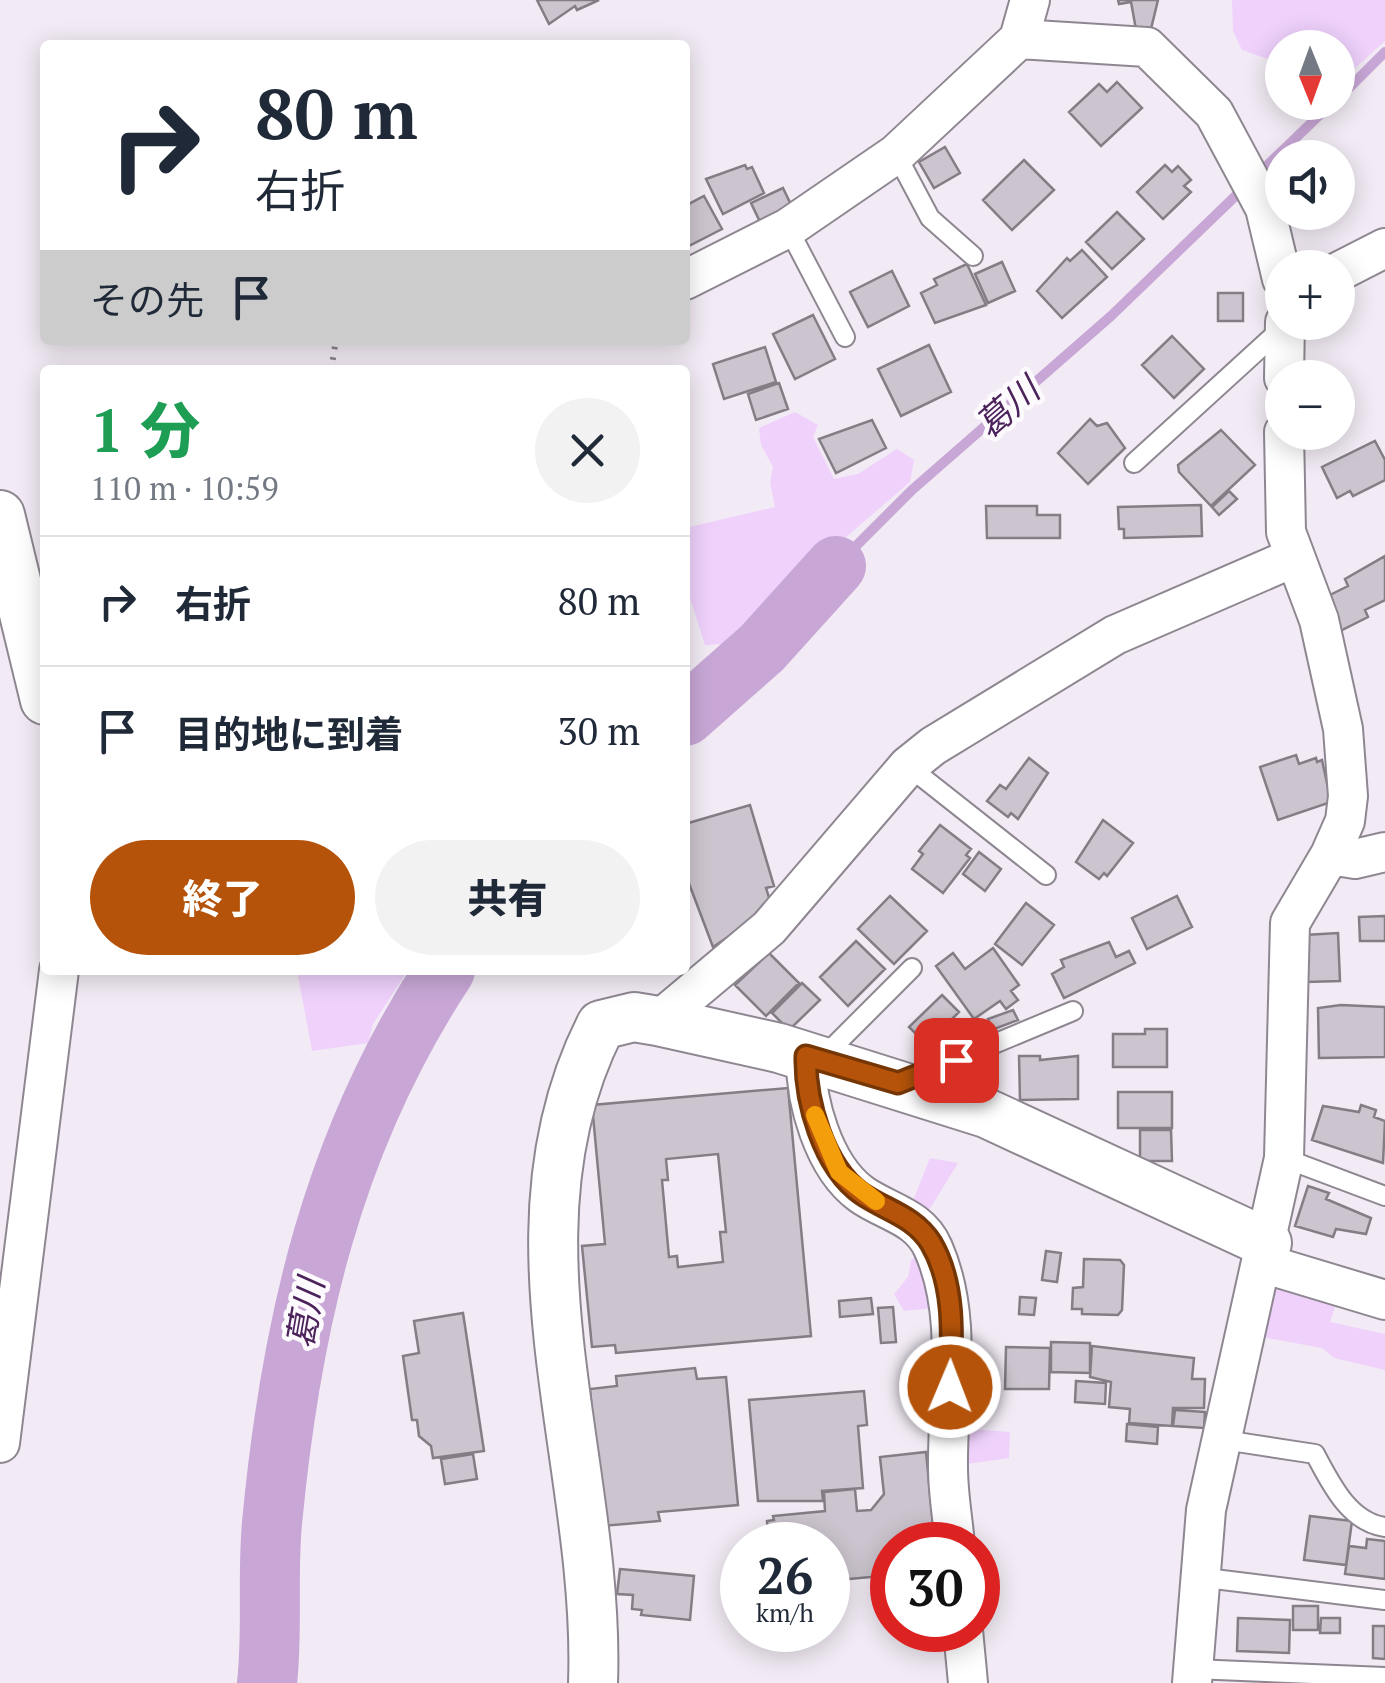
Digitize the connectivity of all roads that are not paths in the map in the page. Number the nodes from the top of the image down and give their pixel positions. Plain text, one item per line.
1 (1030, 0) edge
2 (1019, 39) junction
3 (896, 154) junction
4 (788, 228) junction
5 (1385, 248) edge
6 (1275, 250) edge
7 (973, 256) dead end
8 (1355, 263) edge
9 (690, 277) edge
10 (845, 336) dead end
11 (1267, 340) edge
12 (1284, 450) edge
13 (1134, 462) dead end
14 (0, 515) edge
15 (1295, 557) junction
16 (40, 679) edge
17 (908, 766) junction
18 (1385, 852) edge
19 (1330, 854) junction
20 (1046, 875) dead end
21 (912, 968) dead end
22 (58, 975) edge
23 (1073, 1011) dead end
24 (658, 1021) junction
25 (813, 1058) junction
26 (898, 1083) junction
27 (1284, 1158) junction
28 (1385, 1196) edge
29 (1264, 1253) junction
30 (1385, 1300) edge
31 (0, 1440) edge
32 (1224, 1440) junction
33 (953, 1522) edge
34 (1385, 1527) edge
35 (1198, 1576) junction
36 (1385, 1600) edge
37 (965, 1652) edge
38 (1192, 1676) edge
39 (1385, 1677) edge
40 (593, 1683) edge
41 (968, 1683) edge

1 - 2 street
2 - 3 street
2 - 6 street
3 - 4 street
3 - 7 lane
4 - 9 street
4 - 10 lane
5 - 8 street
11 - 13 lane
12 - 15 street
14 - 16 street
15 - 17 street
15 - 19 street
17 - 20 lane
17 - 24 street
18 - 19 street
19 - 27 street
21 - 25 lane
22 - 31 street
23 - 26 lane
24 - 25 street
24 - 40 street
25 - 26 street
25 - 33 street
26 - 29 street
27 - 28 lane
27 - 29 street
29 - 30 street
29 - 32 street
32 - 34 lane
32 - 35 street
35 - 36 lane
35 - 38 street
37 - 41 street
38 - 39 lane

